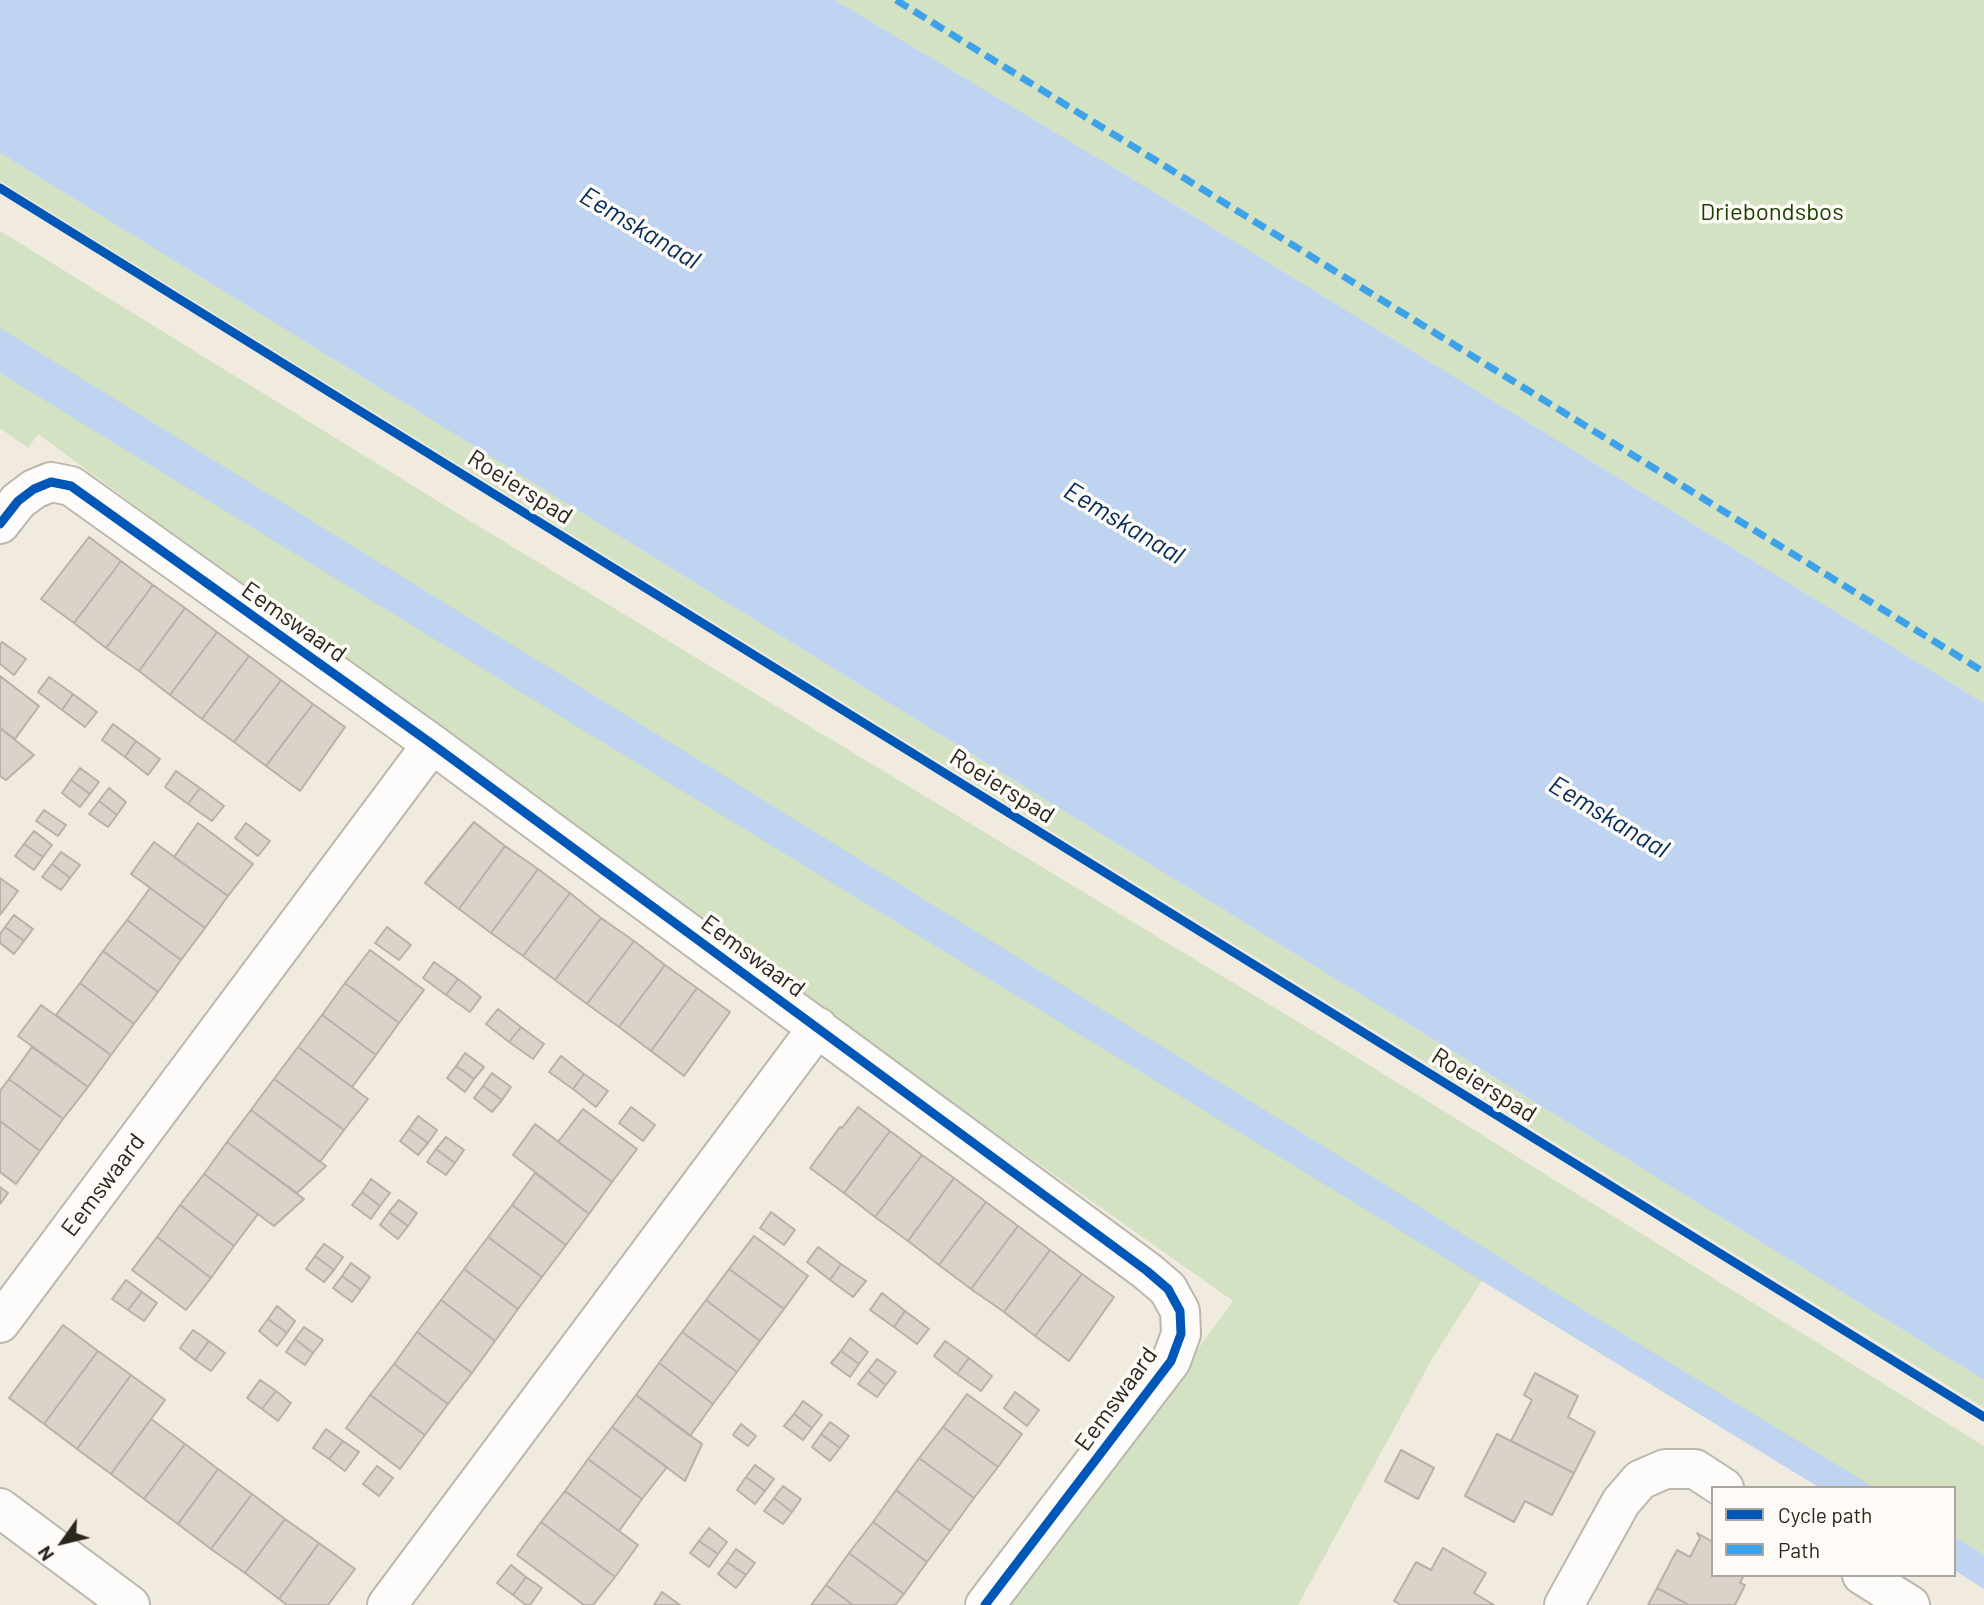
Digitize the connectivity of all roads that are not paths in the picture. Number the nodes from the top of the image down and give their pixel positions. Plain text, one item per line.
1 (0, 524) edge
2 (432, 744) junction
3 (818, 1027) junction
4 (0, 1323) edge
5 (1721, 1486) edge
6 (0, 1508) edge
7 (1866, 1577) edge
8 (130, 1605) edge
9 (387, 1605) edge
10 (985, 1605) edge
11 (1564, 1605) edge
12 (1910, 1605) edge

1 - 2 street, Eemswaard
2 - 3 street, Eemswaard
2 - 4 street, Eemswaard
3 - 9 street, Eemswaard
3 - 10 street, Eemswaard
5 - 11 street
6 - 8 street
7 - 12 street

